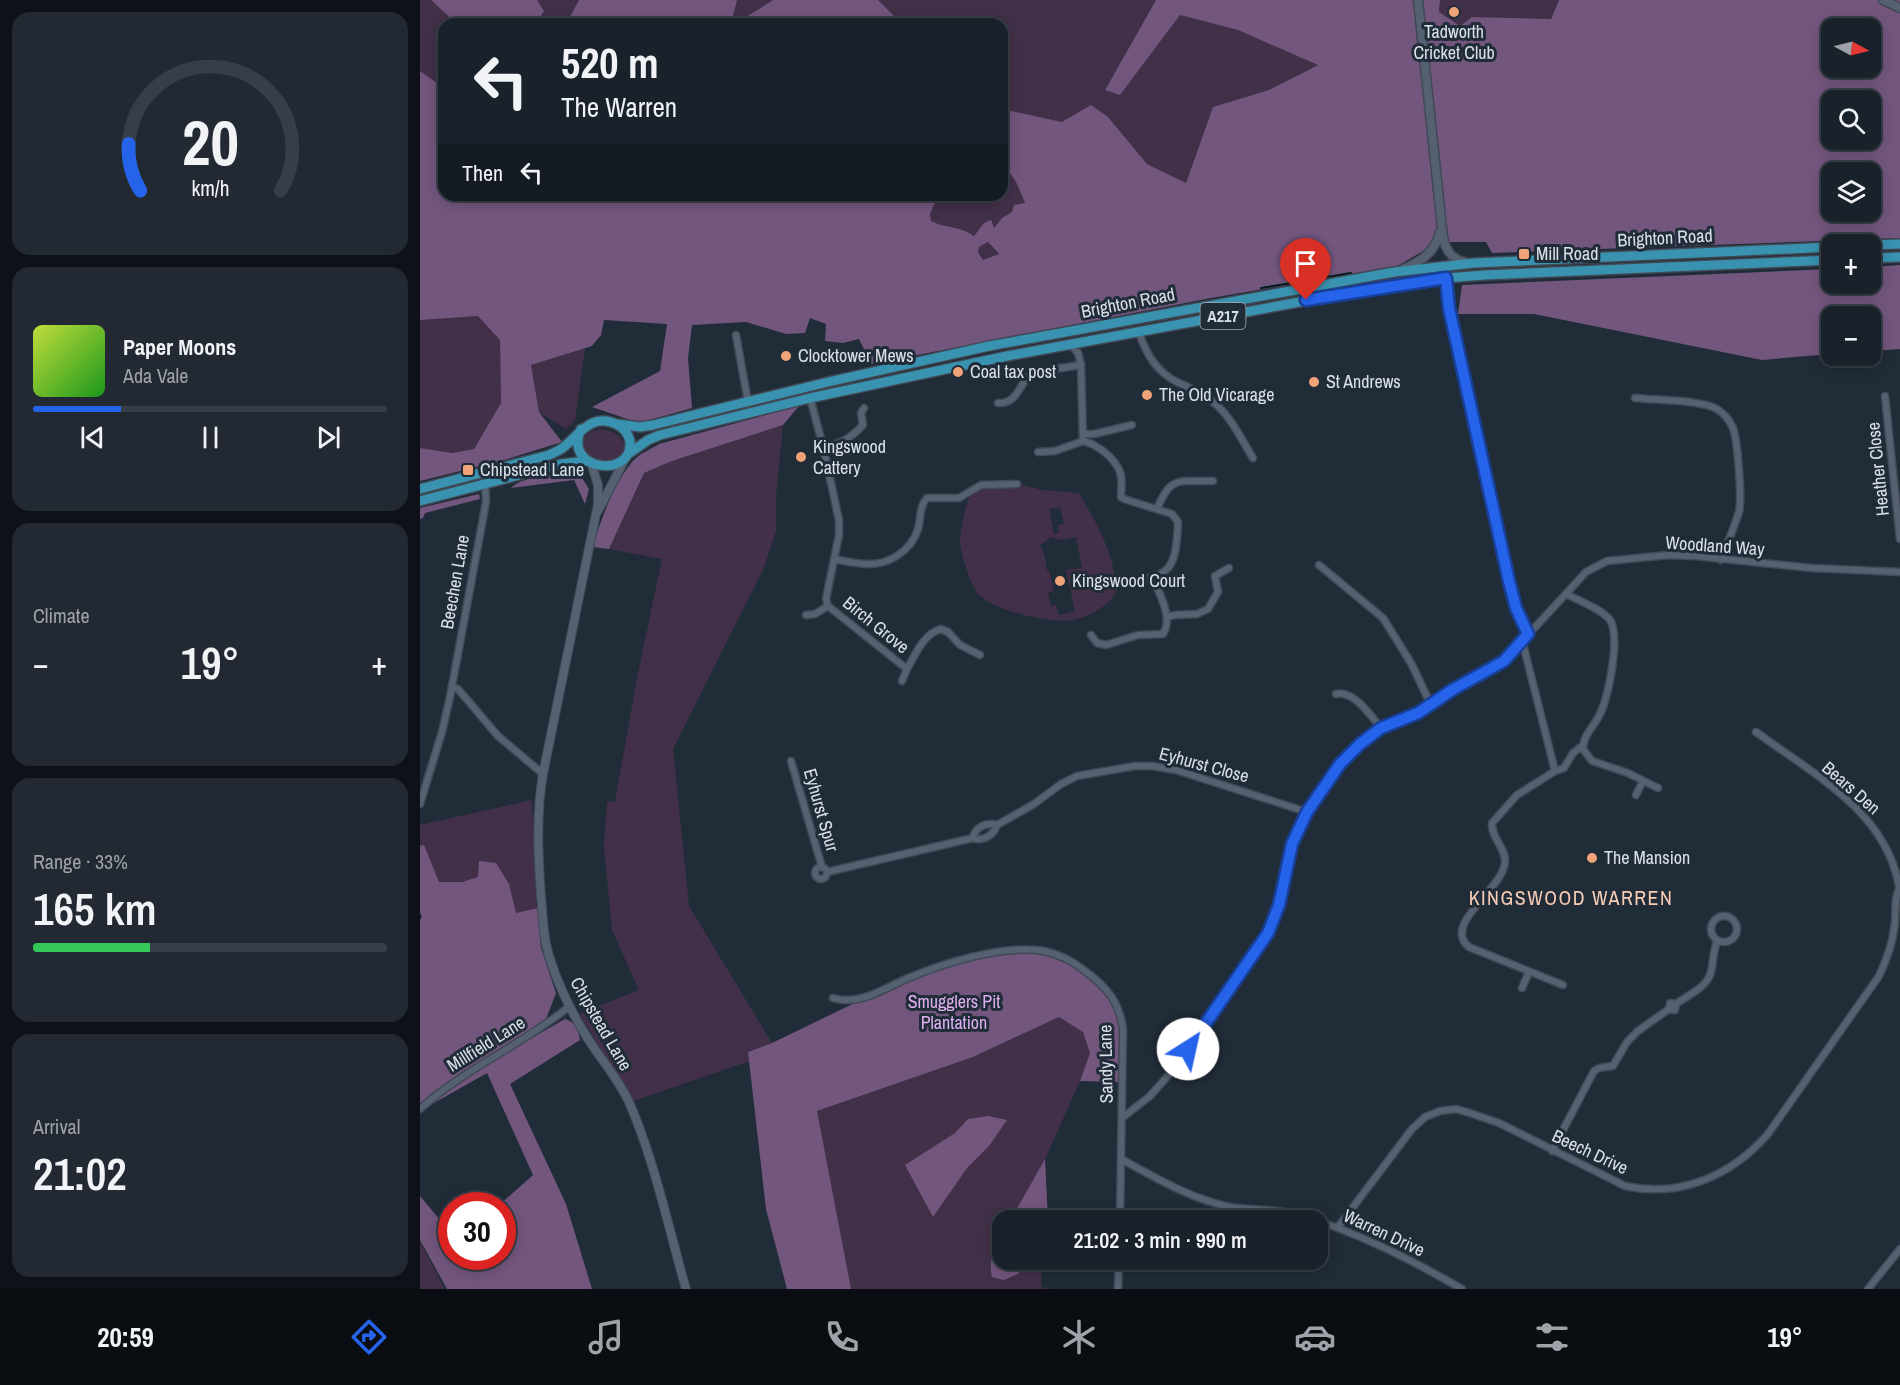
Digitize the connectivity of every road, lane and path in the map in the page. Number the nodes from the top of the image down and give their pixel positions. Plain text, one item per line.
1 (1418, 0) edge
2 (1884, 0) edge
3 (1900, 8) edge
4 (1441, 222) junction
5 (1900, 244) edge
6 (1881, 245) edge
7 (1821, 247) edge
8 (1900, 257) edge
9 (1881, 258) edge
10 (1821, 261) edge
11 (1471, 263) junction
12 (1394, 272) junction
13 (1446, 278) junction
14 (1139, 332) junction
15 (736, 335) dead end
16 (1070, 344) junction
17 (1081, 365) junction
18 (1885, 396) dead end
19 (810, 398) junction
20 (1635, 398) dead end
21 (748, 402) junction
22 (998, 403) dead end
23 (864, 408) dead end
24 (617, 424) junction
25 (1132, 425) dead end
26 (581, 429) junction
27 (1083, 437) junction
28 (823, 446) junction
29 (1038, 452) dead end
30 (626, 456) junction
31 (1253, 458) dead end
32 (589, 462) junction
33 (1213, 481) dead end
34 (484, 483) junction
35 (1017, 484) dead end
36 (420, 489) edge
37 (420, 501) edge
38 (1157, 509) junction
39 (595, 519) junction
40 (1900, 539) edge
41 (834, 559) junction
42 (1721, 560) junction
43 (1319, 565) dead end
44 (1228, 568) dead end
45 (1900, 572) edge
46 (1153, 578) junction
47 (1116, 584) dead end
48 (1566, 594) junction
49 (828, 606) junction
50 (806, 615) dead end
51 (1167, 617) junction
52 (1528, 634) junction
53 (1091, 635) dead end
54 (1522, 640) junction
55 (980, 655) dead end
56 (907, 669) junction
57 (902, 681) dead end
58 (452, 687) junction
59 (1336, 694) dead end
60 (1431, 705) junction
61 (1381, 728) junction
62 (1756, 732) dead end
63 (1582, 746) junction
64 (791, 761) dead end
65 (1555, 771) junction
66 (543, 774) junction
67 (1643, 781) junction
68 (1658, 788) dead end
69 (1636, 795) dead end
70 (420, 804) edge
71 (1307, 812) junction
72 (997, 825) junction
73 (973, 838) junction
74 (824, 870) joint
75 (1899, 887) edge
76 (1717, 942) junction
77 (1528, 972) junction
78 (1563, 985) dead end
79 (1522, 988) dead end
80 (833, 999) dead end
81 (570, 1006) junction
82 (420, 1109) edge
83 (1122, 1118) junction
84 (1552, 1151) junction
85 (1121, 1160) junction
86 (1120, 1210) edge
87 (1338, 1227) junction
88 (1900, 1249) edge
89 (1119, 1270) edge
90 (686, 1289) edge
91 (1118, 1289) edge
92 (1462, 1289) edge
93 (1868, 1289) edge

1 - 4 main road
2 - 3 main road
4 - 11 main road
4 - 12 main road
5 - 6 highway
7 - 11 highway, Brighton Road / A217
8 - 9 highway
10 - 13 highway, Brighton Road / A217
11 - 12 highway, Brighton Road / A217
12 - 21 highway, Brighton Road / A217
13 - 14 highway, Brighton Road / A217
13 - 52 street
14 - 16 highway, Brighton Road / A217
14 - 31 street
15 - 21 street
16 - 17 street
16 - 19 highway, Brighton Road / A217
17 - 22 street
17 - 27 street
18 - 40 street, Heather Close
19 - 28 street, Birch Grove
19 - 30 highway, Brighton Road / A217
20 - 42 street
21 - 24 highway, Brighton Road / A217
23 - 28 street
24 - 26 highway, A217
24 - 30 highway
25 - 27 street
26 - 32 highway
26 - 36 highway, A217
27 - 29 street
27 - 38 street
28 - 41 street, Birch Grove
30 - 32 highway, A217
30 - 39 street, Chipstead Lane
32 - 34 highway, A217
32 - 39 street, Chipstead Lane
33 - 38 street
34 - 37 highway, A217
34 - 58 street, Beechen Lane
35 - 41 street
38 - 46 street
39 - 66 street, Chipstead Lane
41 - 49 street, Birch Grove
42 - 45 street, Woodland Way
42 - 48 street, Woodland Way
43 - 60 street
44 - 51 street
46 - 47 street
46 - 51 street
48 - 52 street, Woodland Way
48 - 63 street
49 - 50 street
49 - 56 street, Birch Grove
51 - 53 street
52 - 54 street, Woodland Way
54 - 60 street, Woodland Way
54 - 65 street
55 - 56 street, Birch Grove
56 - 57 street
58 - 66 street
58 - 70 street, Beechen Lane
59 - 61 street
60 - 61 street, Woodland Way
61 - 71 street, Woodland Way
62 - 75 street, Bears Den
63 - 65 street
63 - 67 street
64 - 74 street, Eyhurst Spur
65 - 77 street
66 - 81 street, Chipstead Lane
67 - 68 street
67 - 69 street
71 - 72 street, Eyhurst Close
71 - 83 street, Woodland Way
72 - 73 street, Eyhurst Close
72 - 73 street, Eyhurst Close
73 - 74 street, Eyhurst Close
75 - 84 street, Beech Drive
76 - 76 street
76 - 84 street
77 - 78 street
77 - 79 street
80 - 83 street, Sandy Lane
81 - 82 street, Millfield Lane
81 - 90 street, Chipstead Lane
83 - 85 street, Sandy Lane
84 - 87 street, Beech Drive
85 - 86 street, Sandy Lane
85 - 87 street, Warren Drive
87 - 92 street, Warren Drive
88 - 93 street
89 - 91 street

